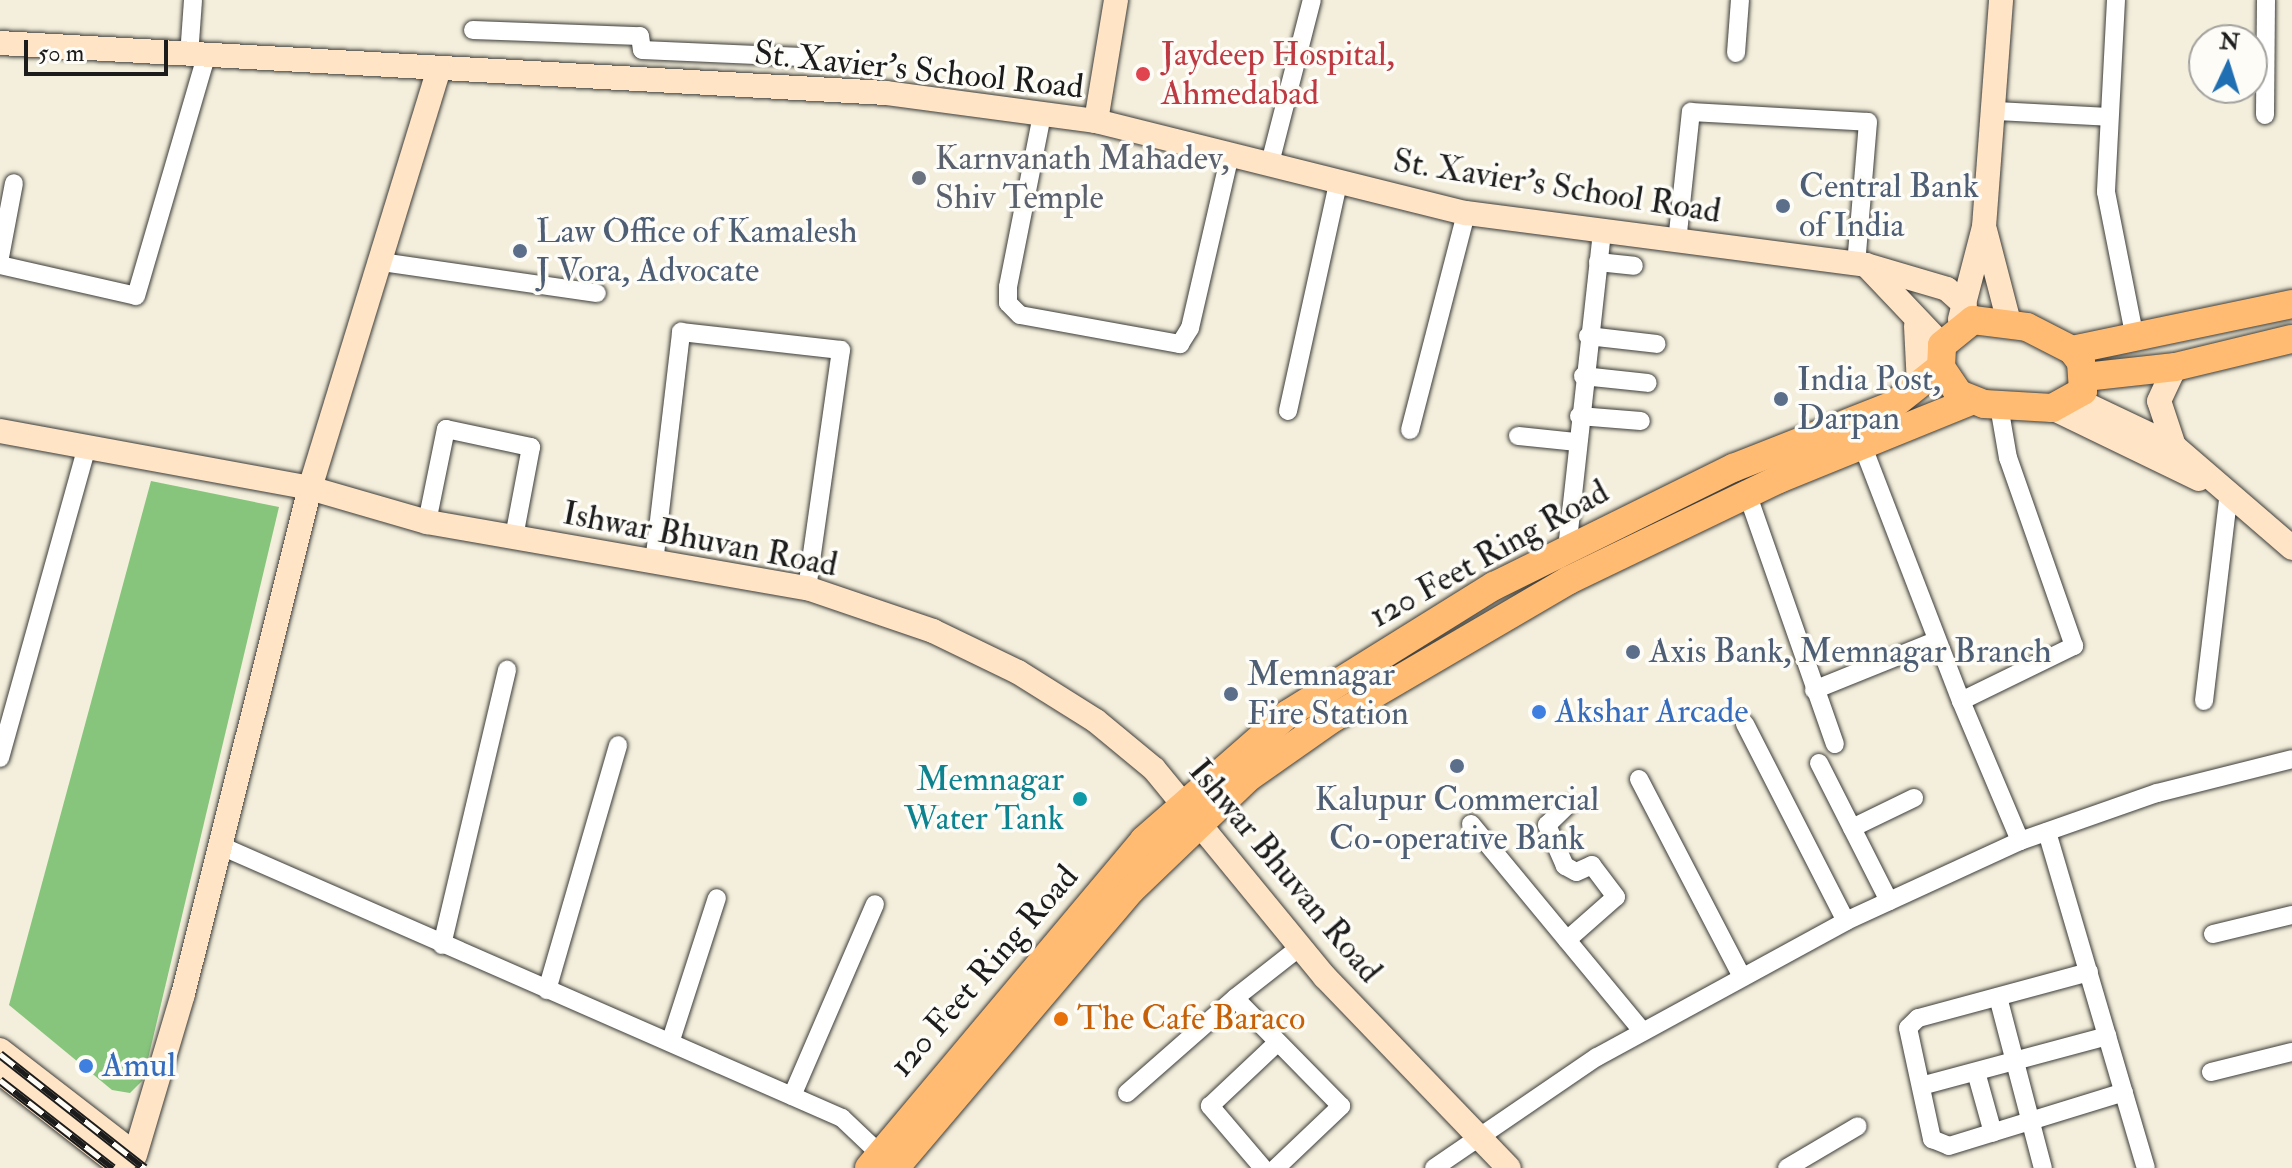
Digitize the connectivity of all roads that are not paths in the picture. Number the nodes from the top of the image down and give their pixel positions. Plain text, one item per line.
1 (193, 0) edge
2 (1116, 0) edge
3 (1312, 0) edge
4 (1740, 0) edge
5 (2001, 0) edge
6 (2116, 0) edge
7 (2266, 0) edge
8 (473, 30) dead end
9 (0, 43) edge
10 (1736, 53) dead end
11 (198, 56) junction
12 (802, 57) dead end
13 (438, 71) junction
14 (1996, 111) junction
15 (1042, 115) junction
16 (2265, 115) dead end
17 (2109, 117) junction
18 (1096, 121) junction
19 (1230, 155) junction
20 (1270, 163) junction
21 (14, 183) dead end
22 (1338, 184) junction
23 (1466, 213) junction
24 (1984, 227) junction
25 (1602, 234) junction
26 (1677, 242) junction
27 (0, 257) edge
28 (381, 262) junction
29 (1598, 262) junction
30 (1861, 264) junction
31 (0, 265) edge
32 (1634, 266) dead end
33 (597, 293) dead end
34 (2292, 304) edge
35 (2009, 322) junction
36 (1916, 326) junction
37 (1588, 336) junction
38 (2135, 339) junction
39 (2292, 339) edge
40 (1657, 344) dead end
41 (1945, 346) junction
42 (2072, 350) junction
43 (2175, 367) junction
44 (1583, 376) junction
45 (1648, 383) dead end
46 (2071, 395) junction
47 (1971, 401) junction
48 (1999, 406) junction
49 (1288, 411) dead end
50 (1579, 416) junction
51 (1641, 421) dead end
52 (1410, 430) dead end
53 (0, 431) edge
54 (1518, 436) dead end
55 (1576, 442) junction
56 (2174, 446) junction
57 (87, 447) junction
58 (1863, 447) junction
59 (310, 488) junction
60 (1747, 493) junction
61 (2222, 493) junction
62 (427, 522) junction
63 (514, 537) junction
64 (2292, 548) edge
65 (1567, 549) junction
66 (654, 563) junction
67 (807, 588) junction
68 (1935, 641) junction
69 (507, 670) dead end
70 (1814, 690) junction
71 (1961, 701) junction
72 (2204, 701) dead end
73 (1745, 724) dead end
74 (1835, 744) dead end
75 (618, 745) dead end
76 (0, 758) edge
77 (2292, 759) edge
78 (1819, 763) dead end
79 (1639, 779) dead end
80 (1914, 798) dead end
81 (1568, 805) dead end
82 (1189, 812) junction
83 (1471, 824) dead end
84 (1852, 828) junction
85 (2047, 832) junction
86 (2020, 841) junction
87 (221, 846) junction
88 (717, 898) dead end
89 (1889, 901) junction
90 (875, 904) dead end
91 (2292, 915) edge
92 (1846, 921) junction
93 (2213, 934) dead end
94 (1567, 940) junction
95 (442, 945) junction
96 (1300, 947) junction
97 (2089, 972) junction
98 (1742, 977) junction
99 (547, 990) junction
100 (1998, 997) junction
101 (1235, 998) junction
102 (1642, 1031) junction
103 (2107, 1036) junction
104 (671, 1040) junction
105 (1278, 1042) junction
106 (0, 1050) edge
107 (2292, 1052) edge
108 (2015, 1062) junction
109 (0, 1072) edge
110 (1976, 1072) junction
111 (2211, 1072) dead end
112 (1921, 1086) junction
113 (2124, 1092) junction
114 (1127, 1093) dead end
115 (792, 1096) junction
116 (2030, 1121) junction
117 (1858, 1126) dead end
118 (1993, 1133) junction
119 (1476, 1134) junction
120 (134, 1162) edge
121 (888, 1165) edge
122 (1263, 1168) edge
123 (1276, 1168) edge
124 (1434, 1168) edge
125 (1509, 1168) edge
126 (1787, 1168) edge
127 (2043, 1168) edge
128 (2146, 1168) edge

1 - 11 street
2 - 18 street
3 - 20 street
4 - 10 street
5 - 14 street
6 - 17 street
7 - 16 street
8 - 12 street
9 - 11 street, St. Xavier's School Road
11 - 13 street, St. Xavier's School Road
11 - 31 street
13 - 15 street, St. Xavier's School Road
13 - 28 street
14 - 17 street
14 - 24 street
15 - 18 street, St. Xavier's School Road
15 - 19 street
17 - 38 street
18 - 19 street, St. Xavier's School Road
19 - 20 street, St. Xavier's School Road
20 - 22 street, St. Xavier's School Road
21 - 27 street
22 - 23 street, St. Xavier's School Road
22 - 49 street
23 - 25 street, St. Xavier's School Road
23 - 52 street
24 - 35 street
24 - 41 street
25 - 26 street, St. Xavier's School Road
25 - 29 street
26 - 30 street, St. Xavier's School Road
26 - 30 street
28 - 33 street
28 - 59 street
29 - 32 street
29 - 37 street
30 - 36 street
30 - 41 street, St. Xavier's School Road
34 - 38 main road
35 - 41 main road
35 - 42 main road
36 - 41 street
36 - 41 street
37 - 40 street
37 - 44 street
38 - 42 main road
39 - 43 main road
41 - 47 main road
41 - 65 main road, 120 Feet Ring Road
42 - 46 main road
43 - 46 main road
43 - 56 street
44 - 45 street
44 - 50 street
46 - 48 main road
46 - 56 street
46 - 61 street
47 - 48 main road
47 - 58 main road, 120 Feet Ring Road
48 - 71 street
50 - 51 street
50 - 55 street
53 - 57 street, Ishwar Bhuvan Road
54 - 55 street
55 - 65 street
56 - 61 street
57 - 59 street, Ishwar Bhuvan Road
57 - 76 street
58 - 60 main road, 120 Feet Ring Road
58 - 68 street
59 - 62 street, Ishwar Bhuvan Road
59 - 87 street
60 - 70 street
60 - 82 main road, 120 Feet Ring Road
61 - 64 street
61 - 72 street
62 - 63 street, Ishwar Bhuvan Road
62 - 63 street
63 - 66 street, Ishwar Bhuvan Road
65 - 82 main road, 120 Feet Ring Road
66 - 67 street, Ishwar Bhuvan Road
66 - 67 street
67 - 82 street, Ishwar Bhuvan Road
68 - 70 street
68 - 71 street
69 - 95 street
70 - 74 street
71 - 86 street
73 - 92 street
75 - 99 street
77 - 85 street
78 - 84 street
79 - 98 street
80 - 84 street
81 - 94 street
82 - 96 street, Ishwar Bhuvan Road
82 - 121 main road, 120 Feet Ring Road
83 - 94 street
84 - 89 street
85 - 86 street
85 - 97 street
86 - 89 street
87 - 95 street
87 - 120 street
88 - 104 street
89 - 92 street
90 - 115 street
91 - 93 street
92 - 98 street
94 - 102 street
95 - 99 street
96 - 101 street
96 - 119 street, Ishwar Bhuvan Road
97 - 100 street
97 - 103 street
98 - 102 street
99 - 104 street
100 - 108 street
100 - 112 street
101 - 105 street
101 - 114 street
102 - 119 street
103 - 108 street
103 - 113 street
104 - 115 street
105 - 122 street
105 - 123 street
106 - 120 street
107 - 111 street
108 - 110 street
108 - 116 street
109 - 120 street
110 - 112 street
110 - 118 street
112 - 118 street
113 - 116 street
113 - 128 street
115 - 121 street
116 - 118 street
116 - 127 street
117 - 126 street
119 - 124 street
119 - 125 street, Ishwar Bhuvan Road

